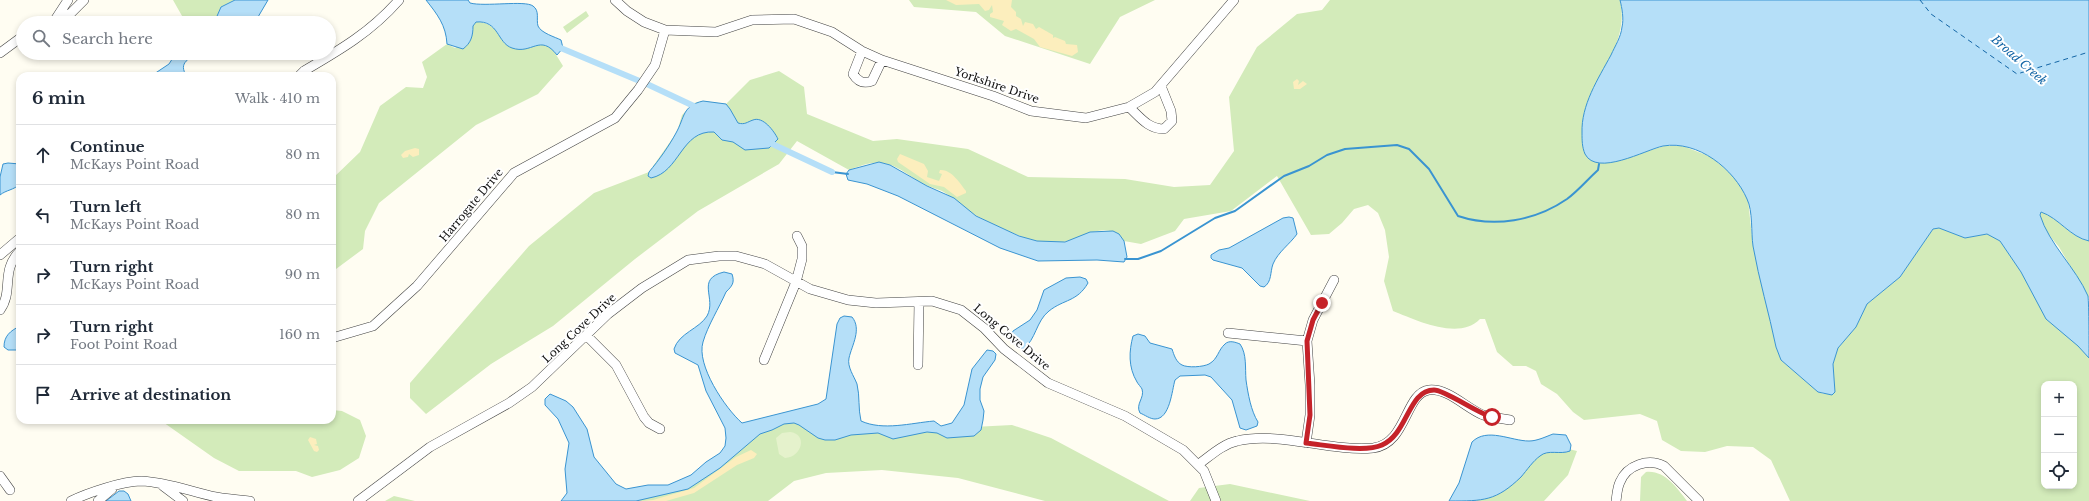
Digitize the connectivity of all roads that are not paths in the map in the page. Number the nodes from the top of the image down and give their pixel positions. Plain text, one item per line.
1 (68, 0) edge
2 (84, 0) edge
3 (399, 0) edge
4 (615, 0) edge
5 (1234, 0) edge
6 (56, 16) edge
7 (65, 16) edge
8 (665, 30) junction
9 (16, 41) edge
10 (862, 51) junction
11 (336, 52) edge
12 (0, 53) edge
13 (322, 60) edge
14 (882, 60) junction
15 (303, 72) edge
16 (1162, 86) junction
17 (1129, 106) junction
18 (797, 236) dead end
19 (16, 241) edge
20 (0, 255) edge
21 (16, 256) edge
22 (1334, 280) dead end
23 (796, 282) junction
24 (918, 302) junction
25 (0, 310) edge
26 (1228, 333) dead end
27 (586, 335) junction
28 (336, 337) edge
29 (1307, 341) junction
30 (764, 360) dead end
31 (918, 365) dead end
32 (1510, 420) dead end
33 (660, 429) dead end
34 (1306, 443) junction
35 (1199, 464) junction
36 (0, 476) edge
37 (153, 482) junction
38 (121, 484) junction
39 (10, 490) dead end
40 (218, 499) edge
41 (71, 501) edge
42 (98, 501) edge
43 (183, 501) edge
44 (250, 501) edge
45 (358, 501) edge
46 (1216, 501) edge
47 (1616, 501) edge
48 (1699, 501) edge

1 - 6 street
2 - 7 street
3 - 11 street
4 - 8 street, Yorkshire Drive
5 - 16 street, Yorkshire Drive
8 - 10 street, Yorkshire Drive
8 - 28 street, Harrogate Drive
9 - 12 street
10 - 14 street, Yorkshire Drive
10 - 14 street
13 - 15 street
14 - 17 street, Yorkshire Drive
16 - 17 street, Yorkshire Drive
16 - 17 street
18 - 23 street
19 - 20 street
21 - 25 street
22 - 29 street
23 - 24 street, Long Cove Drive
23 - 27 street, Long Cove Drive
23 - 30 street
24 - 31 street
24 - 35 street, Long Cove Drive
26 - 29 street
27 - 33 street
27 - 45 street, Long Cove Drive
29 - 34 street
32 - 34 street
34 - 35 street
35 - 46 street, Long Cove Drive
36 - 39 street
37 - 38 street
37 - 40 street
37 - 43 street
38 - 41 street
38 - 42 street
40 - 44 street
47 - 48 street

